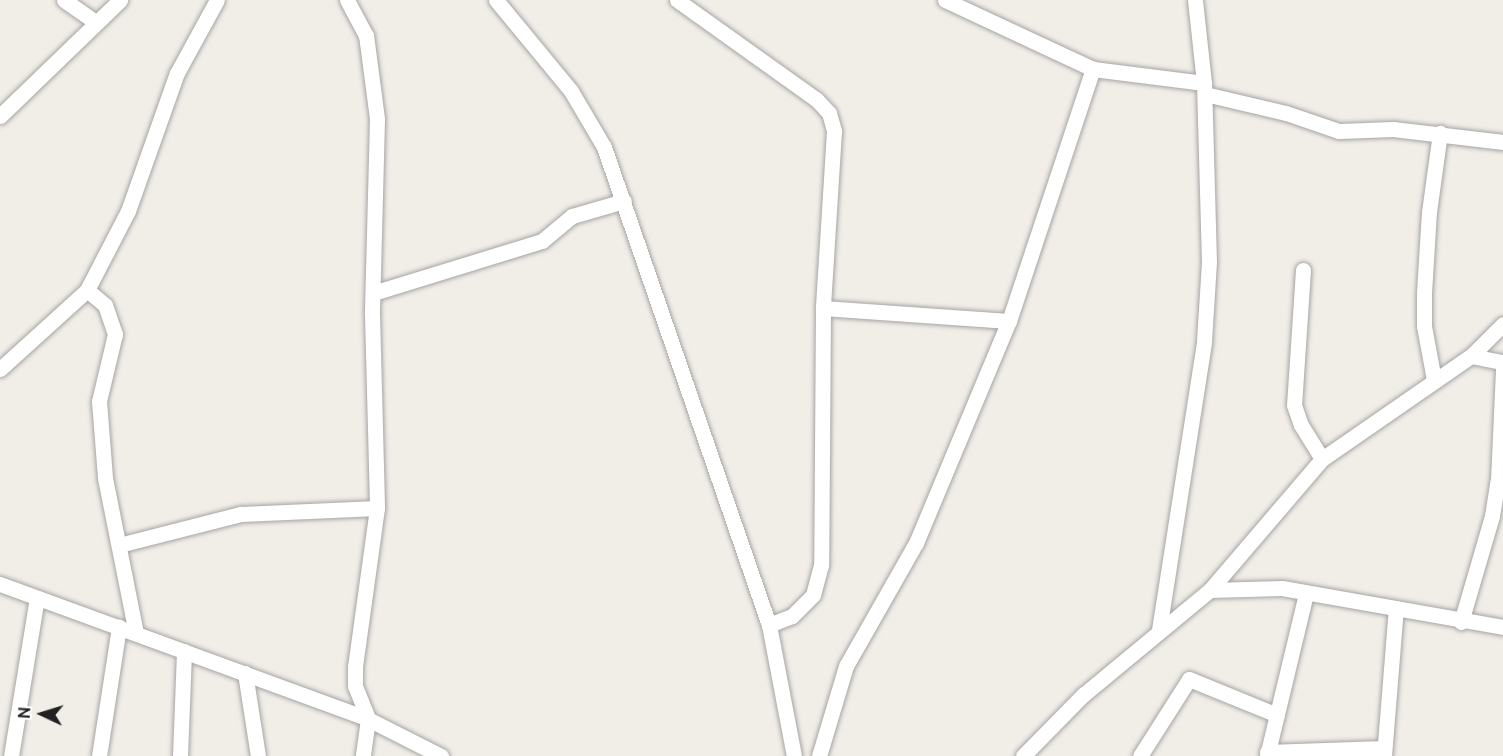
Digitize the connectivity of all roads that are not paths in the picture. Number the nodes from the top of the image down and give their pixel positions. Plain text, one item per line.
1 (64, 0) edge
2 (120, 0) edge
3 (217, 0) edge
4 (347, 0) edge
5 (496, 0) edge
6 (677, 0) edge
7 (945, 0) edge
8 (1195, 0) edge
9 (96, 22) junction
10 (1093, 69) junction
11 (1204, 88) junction
12 (0, 116) edge
13 (1440, 133) junction
14 (1503, 142) edge
15 (624, 201) junction
16 (1303, 270) dead end
17 (87, 290) junction
18 (374, 293) junction
19 (822, 308) junction
20 (1009, 321) junction
21 (1503, 324) edge
22 (1471, 356) junction
23 (1503, 362) edge
24 (0, 369) edge
25 (1503, 369) edge
26 (1434, 380) junction
27 (1322, 459) junction
28 (377, 508) junction
29 (119, 545) junction
30 (0, 584) edge
31 (1210, 590) junction
32 (1306, 593) junction
33 (37, 598) junction
34 (1396, 608) junction
35 (1461, 622) junction
36 (769, 624) junction
37 (119, 627) junction
38 (1503, 627) edge
39 (1159, 630) junction
40 (136, 633) junction
41 (184, 651) junction
42 (245, 673) junction
43 (1277, 715) junction
44 (368, 719) junction
45 (1384, 752) edge
46 (1267, 754) edge
47 (11, 756) edge
48 (99, 756) edge
49 (180, 756) edge
50 (258, 756) edge
51 (363, 756) edge
52 (441, 756) edge
53 (794, 756) edge
54 (819, 756) edge
55 (1023, 756) edge
56 (1140, 756) edge

1 - 9 street
2 - 9 street
3 - 17 street
4 - 18 street
5 - 15 street
6 - 19 street
7 - 10 street
8 - 11 street
9 - 12 street
10 - 11 street
10 - 20 street
11 - 13 street
11 - 39 street
13 - 14 street
13 - 26 street
15 - 18 street
15 - 36 street
16 - 27 street
17 - 24 street
17 - 29 street
18 - 28 street
19 - 20 street
19 - 36 street
20 - 54 street
21 - 22 street
22 - 23 street
22 - 26 street
25 - 35 street
26 - 27 street
27 - 31 street
28 - 29 street
28 - 44 street
29 - 40 street
30 - 33 street
31 - 32 street
31 - 39 street
32 - 34 street
32 - 43 street
33 - 37 street
33 - 47 street
34 - 35 street
34 - 45 street
35 - 38 street
36 - 53 street
37 - 40 street
37 - 48 street
39 - 55 street
40 - 41 street
41 - 42 street
41 - 49 street
42 - 44 street
42 - 50 street
43 - 46 street
43 - 56 street
44 - 51 street
44 - 52 street
45 - 46 street

